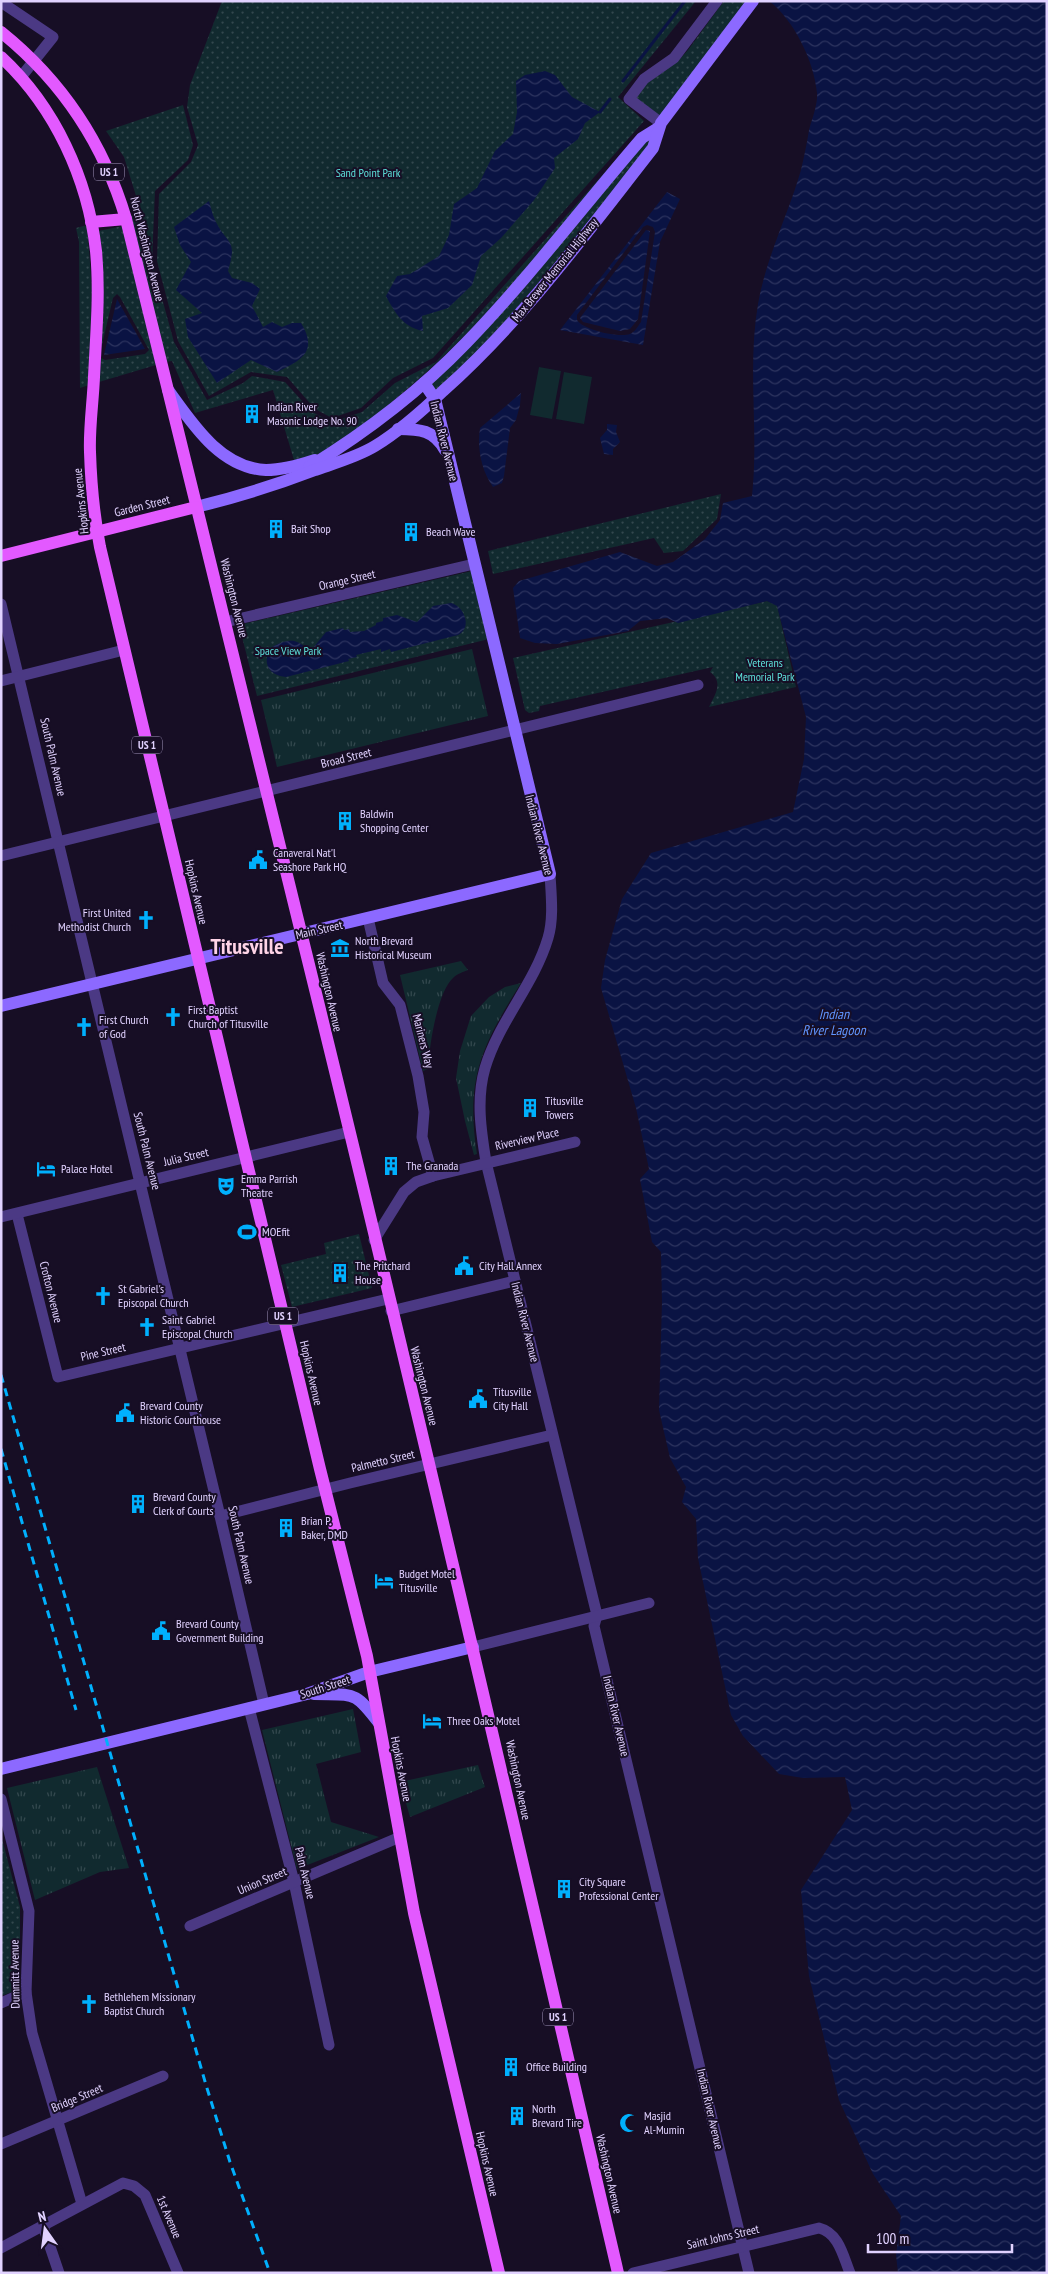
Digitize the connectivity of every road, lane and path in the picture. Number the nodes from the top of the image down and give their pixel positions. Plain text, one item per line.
1 (717, 1) edge
2 (753, 1) edge
3 (1, 2) edge
4 (1, 32) edge
5 (1, 57) edge
6 (34, 60) junction
7 (21, 77) junction
8 (660, 126) junction
9 (126, 219) junction
10 (91, 222) junction
11 (424, 383) junction
12 (167, 389) junction
13 (435, 399) junction
14 (398, 429) junction
15 (325, 457) junction
16 (448, 458) junction
17 (288, 480) junction
18 (196, 507) junction
19 (97, 531) junction
20 (1, 556) edge
21 (474, 564) junction
22 (1, 604) edge
23 (225, 622) junction
24 (124, 650) junction
25 (19, 677) junction
26 (1, 682) edge
27 (698, 685) dead end
28 (514, 731) junction
29 (267, 791) junction
30 (164, 816) junction
31 (59, 842) junction
32 (1, 856) edge
33 (550, 874) junction
34 (368, 918) junction
35 (302, 934) junction
36 (198, 959) junction
37 (93, 984) junction
38 (1, 1006) edge
39 (349, 1132) junction
40 (574, 1142) dead end
41 (246, 1157) junction
42 (486, 1162) junction
43 (432, 1176) junction
44 (140, 1182) junction
45 (18, 1214) junction
46 (1, 1217) edge
47 (374, 1240) junction
48 (514, 1281) junction
49 (390, 1305) junction
50 (285, 1323) junction
51 (180, 1349) junction
52 (58, 1377) joint
53 (552, 1435) junction
54 (429, 1464) junction
55 (326, 1490) junction
56 (220, 1516) junction
57 (648, 1603) dead end
58 (597, 1615) junction
59 (473, 1646) junction
60 (369, 1672) junction
61 (307, 1694) junction
62 (264, 1704) junction
63 (249, 1708) junction
64 (379, 1724) junction
65 (1, 1769) edge
66 (1, 1799) edge
67 (400, 1837) junction
68 (294, 1882) junction
69 (190, 1926) dead end
70 (26, 1992) junction
71 (1, 2003) edge
72 (330, 2045) dead end
73 (163, 2076) dead end
74 (58, 2121) junction
75 (1, 2144) edge
76 (82, 2204) junction
77 (43, 2226) junction
78 (743, 2246) junction
79 (1, 2248) edge
80 (59, 2273) edge
81 (178, 2273) edge
82 (499, 2273) edge
83 (618, 2273) edge
84 (633, 2273) edge
85 (749, 2273) edge
86 (850, 2273) edge

1 - 8 street
2 - 8 main road, Max Brewer Memorial Highway
3 - 6 street
4 - 6 main road, North Washington Avenue / US 1
5 - 7 main road, US 1
6 - 7 street
6 - 9 main road, North Washington Avenue / US 1
7 - 10 main road, US 1
8 - 11 main road, Max Brewer Memorial Highway
8 - 13 main road, Max Brewer Memorial Highway
9 - 10 main road
9 - 12 main road, North Washington Avenue / US 1
10 - 19 main road, Hopkins Avenue / US 1
11 - 13 main road, Indian River Avenue
11 - 15 main road, Garden Street
12 - 15 main road
12 - 18 main road, North Washington Avenue / US 1
13 - 14 main road, Garden Street
13 - 16 main road, Indian River Avenue
14 - 16 main road
14 - 17 main road, Garden Street
15 - 17 main road, Garden Street
16 - 21 main road, Indian River Avenue
17 - 18 main road, Garden Street
18 - 19 main road, Garden Street
18 - 23 main road, Washington Avenue / US 1
19 - 20 main road, Garden Street
19 - 24 main road, Hopkins Avenue / US 1
21 - 23 street, Orange Street
21 - 28 main road, Indian River Avenue
22 - 25 street, South Palm Avenue
23 - 29 main road, Washington Avenue / US 1
24 - 25 street
24 - 30 main road, Hopkins Avenue / US 1
25 - 26 street
25 - 31 street, South Palm Avenue
27 - 28 street, Broad Street
28 - 29 street, Broad Street
28 - 33 main road, Indian River Avenue
29 - 30 street, Broad Street
29 - 35 main road, Washington Avenue / US 1
30 - 31 street, Broad Street
30 - 36 main road, Hopkins Avenue / US 1
31 - 32 street, Broad Street
31 - 37 street, South Palm Avenue
33 - 34 main road, Main Street
33 - 42 street, Indian River Avenue
34 - 35 main road, Main Street
34 - 43 street, Mariners Way
35 - 36 main road, Main Street
35 - 39 main road, Washington Avenue / US 1
36 - 37 main road, Main Street
36 - 41 main road, Hopkins Avenue / US 1
37 - 38 main road, Main Street
37 - 44 street, South Palm Avenue
39 - 41 street, Julia Street
39 - 47 main road, Washington Avenue / US 1
40 - 42 street, Riverview Place
41 - 44 street, Julia Street
41 - 50 main road, Hopkins Avenue / US 1
42 - 43 street, Riverview Place
42 - 48 street, Indian River Avenue
43 - 47 street, Riverview Place
44 - 45 street, Julia Street
44 - 51 street, South Palm Avenue
45 - 46 street, Julia Street
45 - 52 street, Crofton Avenue
47 - 49 main road, Washington Avenue / US 1
48 - 49 street, Pine Street
48 - 53 street, Indian River Avenue
49 - 50 street, Pine Street
49 - 54 main road, Washington Avenue / US 1
50 - 51 street, Pine Street
50 - 55 main road, Hopkins Avenue / US 1
51 - 52 street, Pine Street
51 - 56 street, South Palm Avenue
53 - 54 street, Palmetto Street
53 - 58 street, Indian River Avenue
54 - 55 street, Palmetto Street
54 - 59 main road, Washington Avenue / US 1
55 - 56 street, Palmetto Street
55 - 60 main road, Hopkins Avenue / US 1
56 - 62 street, South Palm Avenue
57 - 58 street, South Street
58 - 59 street, South Street
58 - 78 street, Indian River Avenue
59 - 60 main road, South Street
59 - 83 main road, Washington Avenue / US 1
60 - 61 main road, South Street
60 - 64 main road, Hopkins Avenue / US 1
61 - 62 main road, South Street
61 - 64 main road
62 - 63 main road, South Street
63 - 65 main road, South Street
63 - 68 street, Palm Avenue
64 - 67 main road, Hopkins Avenue / US 1
66 - 70 street, Dummitt Avenue
67 - 68 street, Union Street
67 - 82 main road, Hopkins Avenue / US 1
68 - 69 street, Union Street
68 - 72 street, Palm Avenue
70 - 71 street
70 - 74 street, Dummitt Avenue
73 - 74 street, Bridge Street
74 - 75 street, Bridge Street
74 - 76 street, Dummitt Avenue
76 - 77 street
76 - 81 street, 1st Avenue
77 - 79 street
77 - 80 street
78 - 84 street, Saint Johns Street
78 - 85 street, Indian River Avenue
78 - 86 street, Saint Johns Street

